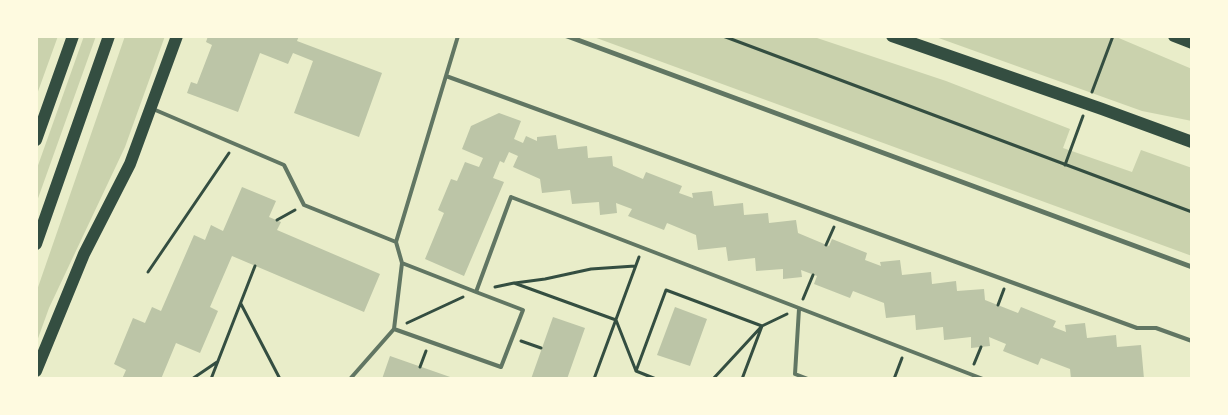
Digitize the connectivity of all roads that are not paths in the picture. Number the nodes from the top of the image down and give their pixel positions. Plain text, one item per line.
1 (73, 36) edge
2 (109, 36) edge
3 (177, 36) edge
4 (458, 36) edge
5 (567, 36) edge
6 (892, 36) edge
7 (1174, 36) edge
8 (1192, 43) edge
9 (446, 76) junction
10 (151, 108) junction
11 (36, 140) edge
12 (1192, 142) edge
13 (396, 242) junction
14 (36, 244) edge
15 (402, 263) junction
16 (1192, 267) edge
17 (476, 292) junction
18 (799, 309) junction
19 (394, 329) junction
20 (1192, 340) edge
21 (36, 371) edge
22 (350, 379) edge
23 (808, 379) edge
24 (983, 379) edge

1 - 11 main road
2 - 14 main road
3 - 10 main road
4 - 9 lane
5 - 16 street
6 - 12 main road
7 - 8 main road
9 - 13 lane
9 - 20 lane
10 - 13 lane
10 - 21 main road
13 - 15 lane
15 - 17 lane
15 - 19 lane
17 - 18 lane
17 - 19 lane
18 - 23 lane
18 - 24 lane
19 - 22 lane

